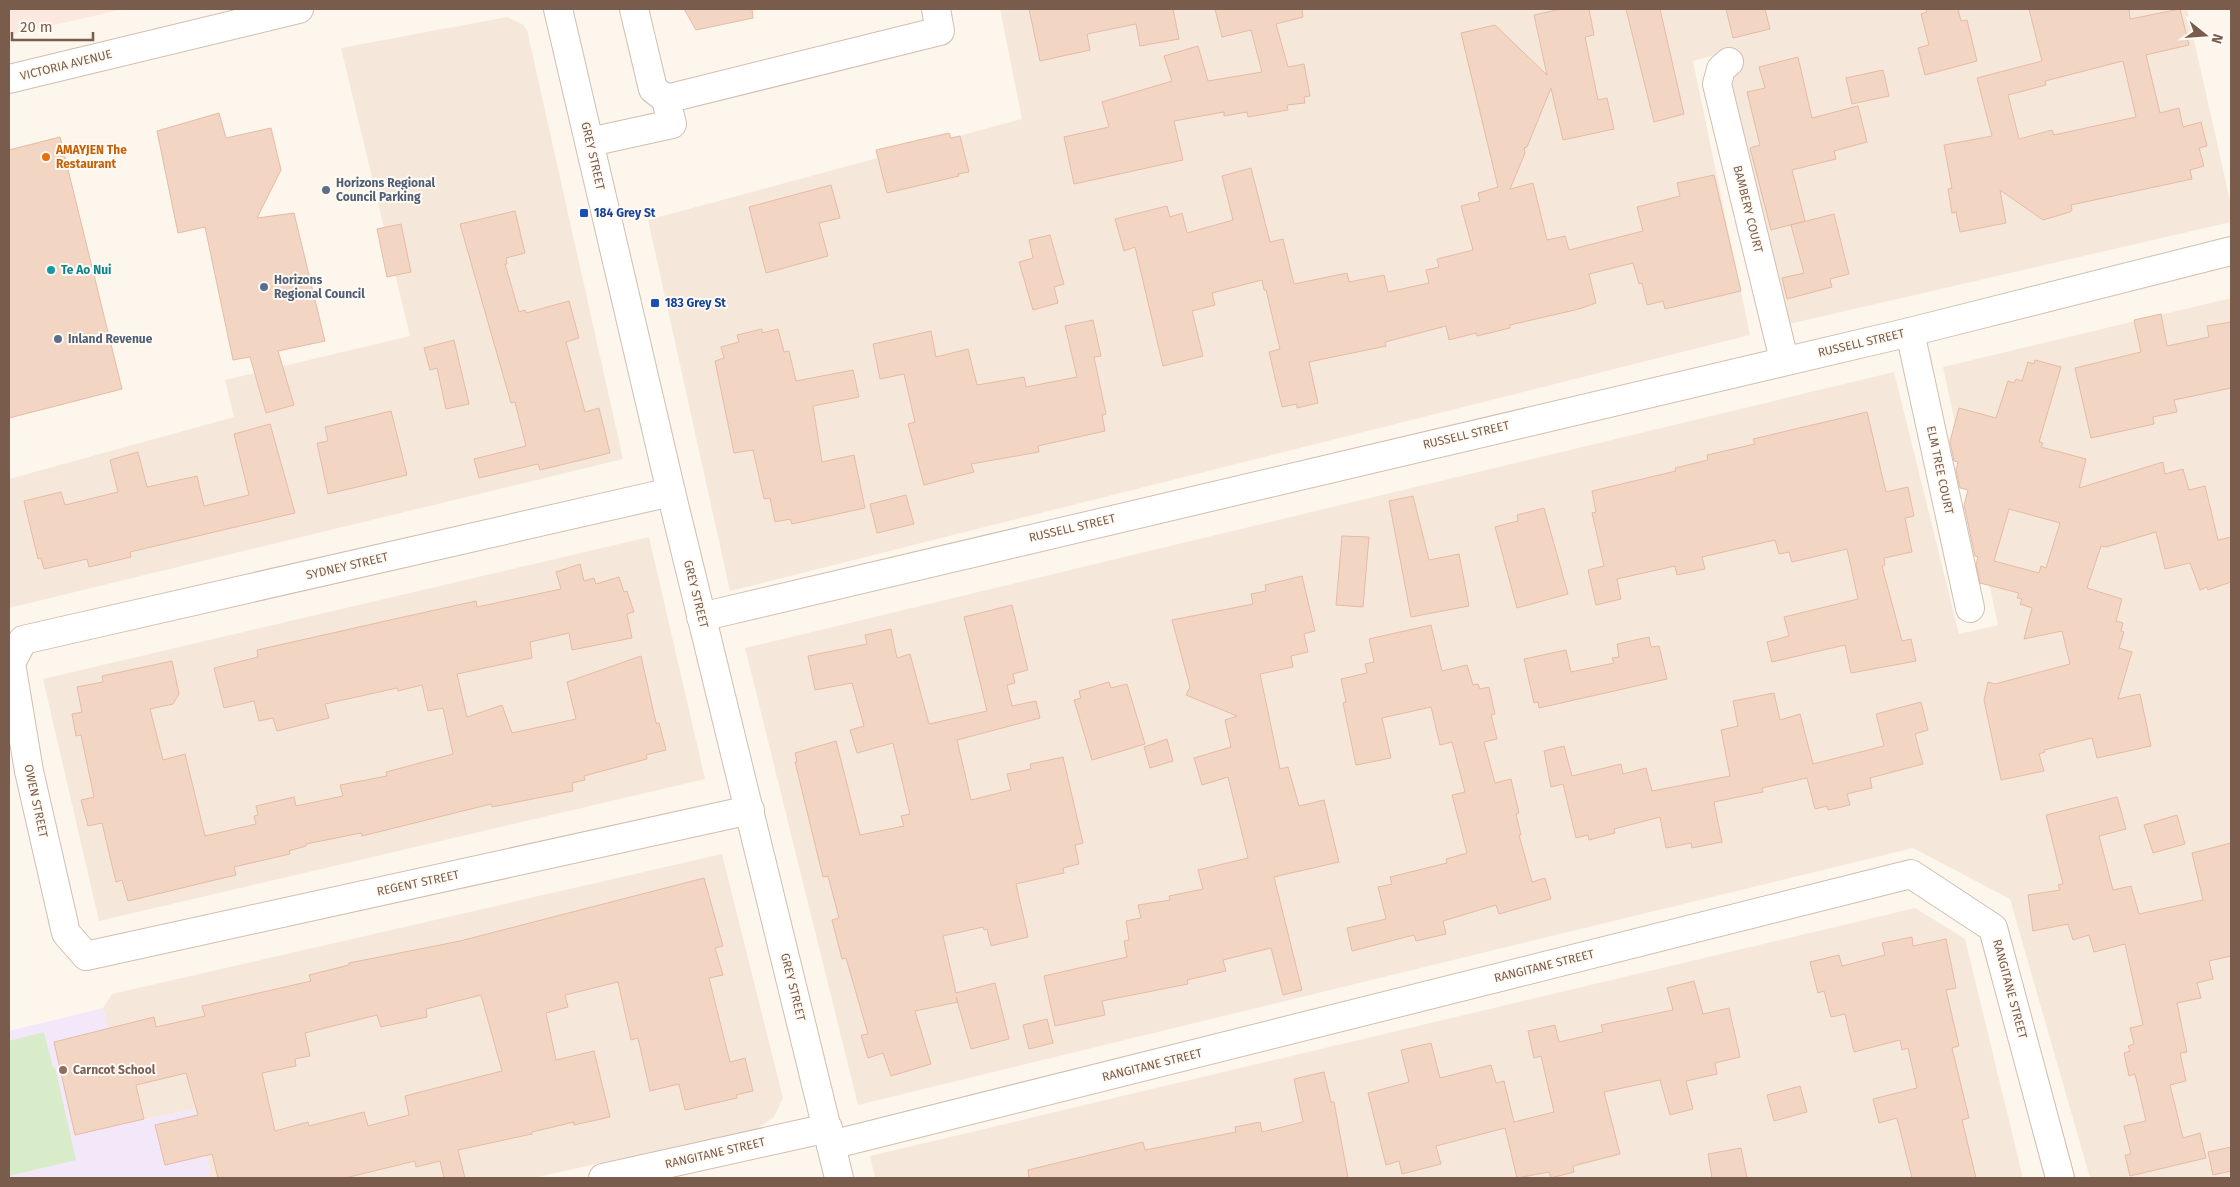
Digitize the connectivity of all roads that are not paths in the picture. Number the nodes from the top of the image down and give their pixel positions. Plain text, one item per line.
1 (299, 9) edge
2 (558, 9) edge
3 (634, 9) edge
4 (936, 9) edge
5 (1729, 62) dead end
6 (9, 79) edge
7 (666, 99) junction
8 (590, 142) junction
9 (2231, 251) edge
10 (1910, 332) junction
11 (1784, 360) junction
12 (671, 492) junction
13 (1970, 608) dead end
14 (701, 617) junction
15 (23, 640) joint
16 (19, 774) edge
17 (750, 810) junction
18 (86, 956) joint
19 (829, 1136) junction
20 (603, 1178) edge
21 (839, 1178) edge
22 (2060, 1178) edge

1 - 6 street, VICTORIA AVENUE
2 - 8 street, GREY STREET
3 - 7 street
4 - 7 street
5 - 11 street, BAMBERY COURT
7 - 8 street
8 - 12 street, GREY STREET
9 - 10 street, RUSSELL STREET
10 - 11 street, RUSSELL STREET
10 - 13 street, ELM TREE COURT
11 - 14 street, RUSSELL STREET
12 - 14 street, GREY STREET
12 - 15 street, SYDNEY STREET
14 - 17 street, GREY STREET
15 - 16 street, OWEN STREET
16 - 18 street, OWEN STREET
17 - 18 street, REGENT STREET
17 - 19 street, GREY STREET
19 - 20 street, RANGITANE STREET
19 - 21 street, GREY STREET
19 - 22 street, RANGITANE STREET

